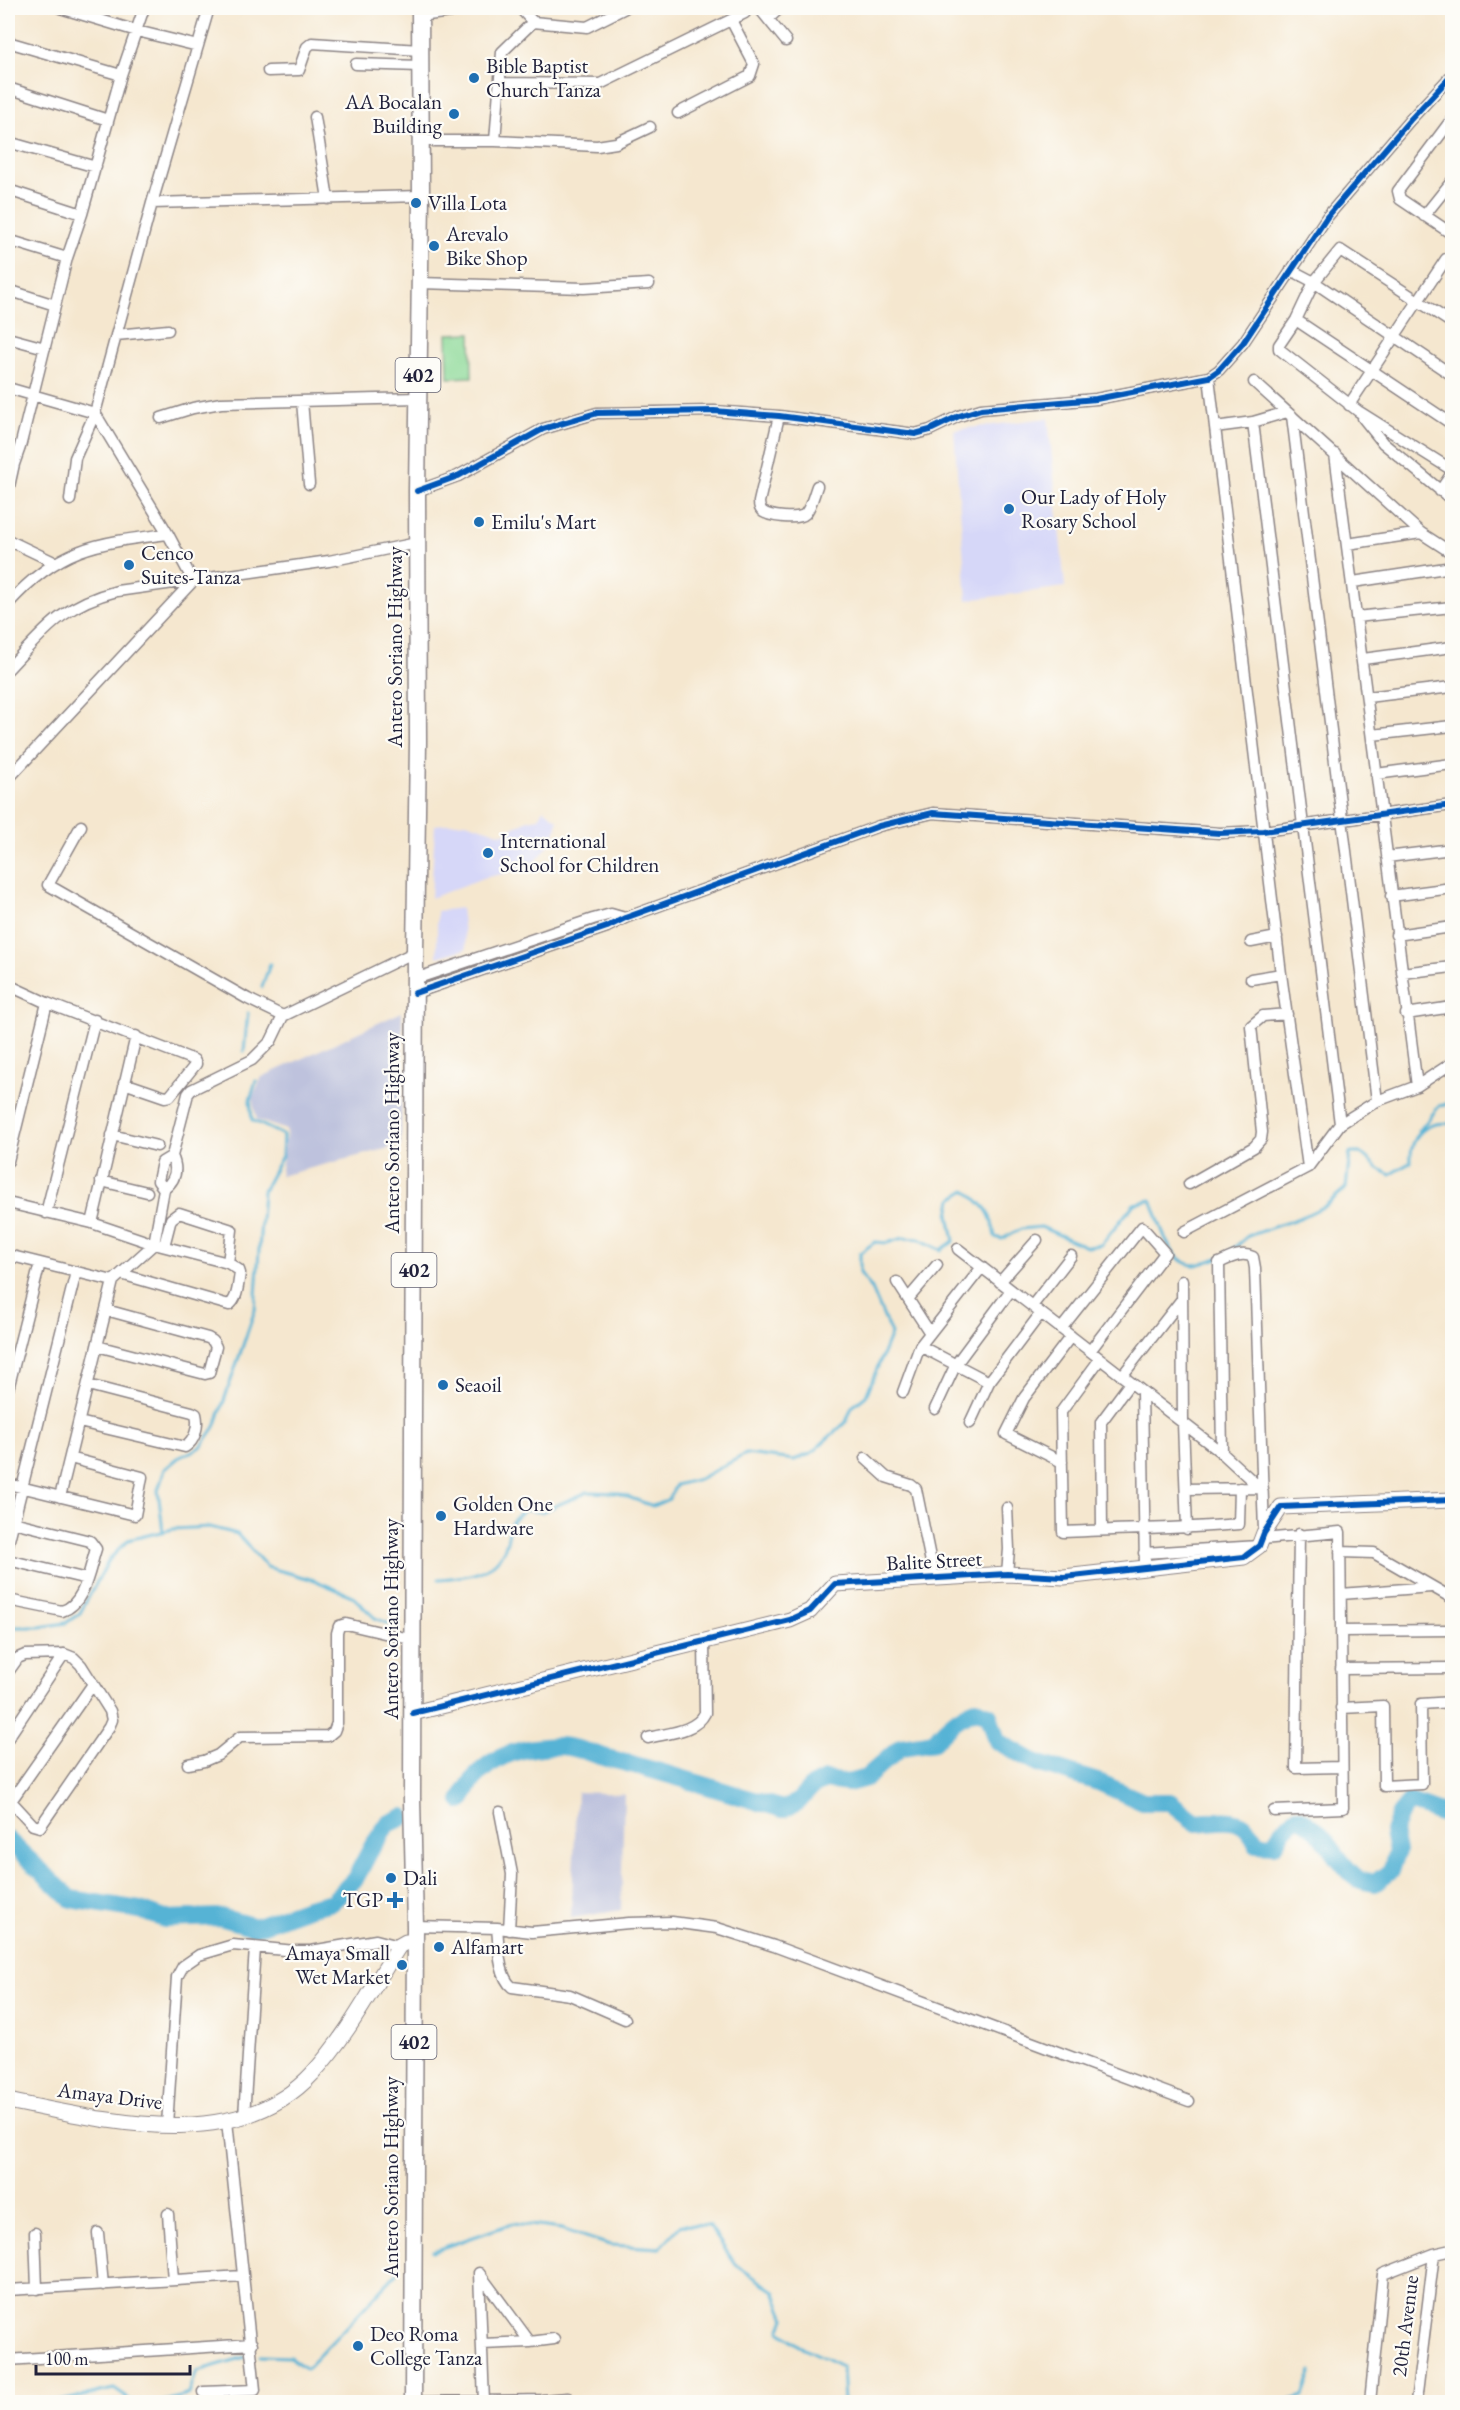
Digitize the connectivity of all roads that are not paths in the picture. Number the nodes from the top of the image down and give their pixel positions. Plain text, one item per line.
1 (60, 8) edge
2 (144, 8) edge
3 (209, 8) edge
4 (461, 8) edge
5 (625, 8) edge
6 (759, 8) edge
7 (780, 8) edge
8 (524, 9) edge
9 (420, 12) edge
10 (745, 13) dead end
11 (768, 19) junction
12 (731, 20) junction
13 (533, 22) junction
14 (137, 32) junction
15 (786, 41) dead end
16 (8, 42) edge
17 (198, 46) junction
18 (420, 58) junction
19 (356, 64) dead end
20 (268, 71) dead end
21 (121, 75) junction
22 (1452, 75) edge
23 (500, 83) junction
24 (8, 88) edge
25 (678, 113) dead end
26 (315, 117) dead end
27 (1452, 119) edge
28 (108, 120) junction
29 (650, 128) dead end
30 (421, 141) junction
31 (495, 141) junction
32 (8, 142) edge
33 (96, 167) junction
34 (1452, 181) edge
35 (8, 190) edge
36 (421, 196) junction
37 (327, 199) junction
38 (152, 203) junction
39 (82, 214) junction
40 (1424, 216) junction
41 (1452, 234) edge
42 (8, 240) edge
43 (67, 258) junction
44 (1452, 258) edge
45 (1291, 270) junction
46 (1314, 282) junction
47 (420, 283) junction
48 (649, 284) dead end
49 (8, 290) edge
50 (1417, 302) junction
51 (55, 305) junction
52 (1450, 318) edge
53 (1296, 320) junction
54 (168, 330) dead end
55 (116, 335) junction
56 (1396, 336) junction
57 (8, 338) edge
58 (45, 348) junction
59 (1371, 371) junction
60 (1452, 375) edge
61 (1209, 377) junction
62 (1254, 382) dead end
63 (8, 388) edge
64 (34, 396) junction
65 (418, 398) junction
66 (302, 401) junction
67 (1353, 408) junction
68 (95, 413) junction
69 (1289, 414) junction
70 (779, 416) junction
71 (161, 418) dead end
72 (1253, 422) junction
73 (1452, 424) edge
74 (1215, 427) junction
75 (1335, 454) junction
76 (11, 464) edge
77 (1452, 471) edge
78 (309, 484) dead end
79 (817, 486) dead end
80 (8, 491) edge
81 (417, 491) junction
82 (1440, 491) junction
83 (70, 500) dead end
84 (1452, 500) edge
85 (1420, 532) junction
86 (168, 534) junction
87 (8, 540) edge
88 (417, 543) junction
89 (1347, 544) junction
90 (1452, 554) edge
91 (56, 563) junction
92 (1452, 567) edge
93 (193, 581) junction
94 (1353, 582) junction
95 (8, 604) edge
96 (1452, 607) edge
97 (1356, 617) junction
98 (1452, 647) edge
99 (1363, 659) junction
100 (8, 669) edge
101 (1452, 687) edge
102 (1367, 697) junction
103 (1452, 726) edge
104 (1372, 735) junction
105 (1452, 765) edge
106 (1376, 774) junction
107 (8, 779) edge
108 (1452, 805) edge
109 (1382, 814) junction
110 (1342, 819) junction
111 (1304, 825) junction
112 (81, 826) dead end
113 (1263, 831) junction
114 (1452, 849) edge
115 (1387, 857) junction
116 (1452, 888) edge
117 (1391, 896) junction
118 (1452, 927) edge
119 (1396, 935) junction
120 (1277, 937) junction
121 (1251, 942) dead end
122 (415, 952) junction
123 (1452, 966) edge
124 (1402, 973) junction
125 (1281, 974) junction
126 (1251, 979) dead end
127 (8, 985) edge
128 (415, 986) junction
129 (47, 1003) junction
130 (1452, 1007) edge
131 (1287, 1014) junction
132 (1406, 1014) junction
133 (283, 1016) junction
134 (95, 1020) junction
135 (136, 1036) junction
136 (1452, 1063) edge
137 (124, 1083) junction
138 (1417, 1086) junction
139 (1377, 1101) junction
140 (1341, 1124) junction
141 (112, 1136) junction
142 (157, 1146) dead end
143 (172, 1156) junction
144 (8, 1161) edge
145 (1308, 1167) junction
146 (101, 1182) junction
147 (1189, 1184) dead end
148 (164, 1189) junction
149 (147, 1192) dead end
150 (8, 1203) edge
151 (46, 1213) junction
152 (92, 1223) junction
153 (1184, 1232) dead end
154 (1036, 1240) dead end
155 (159, 1245) junction
156 (958, 1249) dead end
157 (8, 1255) edge
158 (1071, 1256) dead end
159 (40, 1263) junction
160 (228, 1263) junction
161 (937, 1265) dead end
162 (982, 1268) junction
163 (76, 1272) junction
164 (117, 1277) junction
165 (1182, 1281) dead end
166 (897, 1282) dead end
167 (1000, 1282) junction
168 (1011, 1290) junction
169 (908, 1299) junction
170 (1182, 1299) junction
171 (1032, 1306) junction
172 (106, 1310) junction
173 (1041, 1313) junction
174 (1061, 1329) junction
175 (930, 1333) junction
176 (1071, 1336) junction
177 (97, 1346) junction
178 (920, 1346) junction
179 (1090, 1351) junction
180 (1100, 1359) junction
181 (956, 1364) junction
182 (1126, 1379) junction
183 (989, 1382) junction
184 (88, 1385) junction
185 (8, 1389) edge
186 (903, 1392) dead end
187 (1142, 1392) junction
188 (935, 1409) dead end
189 (79, 1422) junction
190 (1183, 1423) junction
191 (970, 1424) dead end
192 (1222, 1453) junction
193 (70, 1458) junction
194 (865, 1458) dead end
195 (1062, 1462) junction
196 (8, 1484) edge
197 (22, 1487) junction
198 (1240, 1488) junction
199 (1262, 1488) junction
200 (1186, 1489) junction
201 (60, 1497) junction
202 (1452, 1500) edge
203 (1007, 1508) dead end
204 (13, 1522) junction
205 (1143, 1528) junction
206 (1187, 1529) junction
207 (1102, 1530) junction
208 (1299, 1534) junction
209 (1262, 1539) junction
210 (8, 1544) edge
211 (1341, 1552) junction
212 (8, 1560) edge
213 (1144, 1560) junction
214 (1007, 1574) junction
215 (934, 1577) junction
216 (87, 1579) junction
217 (1432, 1587) junction
218 (1341, 1594) junction
219 (1452, 1598) edge
220 (8, 1600) edge
221 (1452, 1630) edge
222 (1341, 1631) junction
223 (414, 1640) junction
224 (704, 1641) junction
225 (64, 1654) junction
226 (1452, 1668) edge
227 (1341, 1669) junction
228 (8, 1672) edge
229 (93, 1684) junction
230 (1452, 1702) edge
231 (1341, 1707) junction
232 (413, 1713) junction
233 (8, 1738) edge
234 (648, 1738) dead end
235 (188, 1764) dead end
236 (1342, 1767) junction
237 (9, 1800) edge
238 (1274, 1811) dead end
239 (500, 1812) dead end
240 (497, 1928) junction
241 (509, 1930) junction
242 (409, 1938) junction
243 (255, 1948) junction
244 (625, 2019) dead end
245 (8, 2101) edge
246 (1189, 2101) dead end
247 (244, 2116) junction
248 (227, 2121) junction
249 (166, 2125) junction
250 (168, 2214) dead end
251 (34, 2233) dead end
252 (98, 2233) dead end
253 (1452, 2250) edge
254 (1434, 2254) junction
255 (243, 2276) junction
256 (173, 2280) junction
257 (104, 2285) junction
258 (37, 2289) junction
259 (8, 2290) edge
260 (554, 2339) dead end
261 (530, 2342) junction
262 (252, 2344) junction
263 (482, 2344) junction
264 (8, 2360) edge
265 (203, 2392) dead end
266 (567, 2398) dead end
267 (413, 2402) edge
268 (484, 2402) edge
269 (542, 2402) edge
270 (1370, 2403) edge
271 (1416, 2403) edge

1 - 14 street
2 - 14 street
3 - 17 street
4 - 9 street
5 - 13 street
6 - 11 street
7 - 11 street
8 - 13 street
9 - 18 main road, Antero Soriano Highway / 402
10 - 12 street
11 - 15 street
12 - 23 street
12 - 25 street
13 - 23 street
14 - 17 street
14 - 21 street
16 - 21 street
17 - 38 street
18 - 19 street
18 - 20 street
18 - 30 main road, Antero Soriano Highway / 402
21 - 28 street
22 - 45 street
23 - 31 street
24 - 28 street
26 - 37 street
27 - 40 street
28 - 33 street
29 - 31 street
30 - 31 street
30 - 36 main road, Antero Soriano Highway / 402
32 - 33 street
33 - 39 street
34 - 40 street
35 - 39 street
36 - 37 street
36 - 47 main road, Antero Soriano Highway / 402
37 - 38 street
38 - 55 street
39 - 43 street
40 - 41 street
42 - 43 street
43 - 51 street
44 - 50 street
45 - 46 street
45 - 61 street
46 - 50 street
46 - 53 street
46 - 56 street
47 - 48 street
47 - 65 main road, Antero Soriano Highway / 402
49 - 51 street
50 - 52 street
50 - 56 street
51 - 58 street
53 - 59 street
53 - 67 street
54 - 55 street
55 - 68 street
56 - 59 street
56 - 60 street
57 - 58 street
58 - 64 street
59 - 67 street
59 - 73 street
61 - 70 street
61 - 74 street
62 - 69 street
63 - 64 street
64 - 68 street
64 - 76 street
65 - 66 street
65 - 81 main road, Antero Soriano Highway / 402
66 - 71 street
66 - 78 street
67 - 77 street
67 - 82 street
68 - 83 street
68 - 86 street
69 - 72 street
69 - 75 street
69 - 110 street
70 - 79 street
70 - 81 street
72 - 74 street
72 - 111 street
74 - 113 street
75 - 85 street
75 - 89 street
76 - 80 street
77 - 82 street
81 - 88 main road, Antero Soriano Highway / 402
82 - 84 street
85 - 89 street
85 - 90 street
86 - 91 street
86 - 93 street
87 - 91 street
88 - 93 street
88 - 122 main road, Antero Soriano Highway / 402
89 - 94 street
91 - 95 street
92 - 94 street
93 - 100 street
93 - 107 street
94 - 97 street
96 - 97 street
97 - 99 street
98 - 99 street
99 - 102 street
101 - 102 street
102 - 104 street
103 - 104 street
104 - 106 street
105 - 106 street
106 - 109 street
108 - 109 street
109 - 110 street
109 - 115 street
110 - 111 street
110 - 139 street
111 - 113 street
111 - 140 street
112 - 133 street
113 - 120 street
113 - 128 street
114 - 115 street
115 - 117 street
116 - 117 street
117 - 119 street
118 - 119 street
119 - 124 street
120 - 121 street
120 - 125 street
122 - 128 main road, Antero Soriano Highway / 402
122 - 133 street
123 - 124 street
124 - 132 street
125 - 126 street
125 - 131 street
127 - 129 street
128 - 223 main road, Antero Soriano Highway / 402
129 - 134 street
129 - 144 street
130 - 132 street
131 - 145 street
131 - 147 street
132 - 138 street
133 - 143 street
134 - 135 street
134 - 151 street
135 - 137 street
135 - 137 street
136 - 138 street
137 - 141 street
138 - 139 street
139 - 140 street
140 - 145 street
141 - 142 street
141 - 146 street
143 - 148 street
143 - 148 street
145 - 153 street
146 - 149 street
146 - 152 street
148 - 155 street
150 - 151 street
151 - 152 street
152 - 155 street
154 - 167 street
155 - 160 street
155 - 160 street
155 - 164 street
156 - 162 street
157 - 159 street
158 - 171 street
159 - 163 street
159 - 185 street
160 - 164 street
161 - 169 street
162 - 167 street
162 - 175 street
163 - 164 street
163 - 197 street
164 - 172 street
165 - 170 street
166 - 169 street
167 - 168 street
168 - 171 street
168 - 181 street
169 - 175 street
170 - 182 street
170 - 190 street
171 - 173 street
172 - 177 street
172 - 177 street
173 - 174 street
173 - 183 street
174 - 176 street
174 - 179 street
175 - 178 street
176 - 179 street
176 - 195 street
177 - 184 street
178 - 181 street
178 - 186 street
179 - 180 street
180 - 182 street
180 - 195 street
181 - 183 street
181 - 188 street
182 - 187 street
182 - 207 street
183 - 191 street
184 - 189 street
184 - 189 street
187 - 190 street
187 - 205 street
189 - 193 street
190 - 192 street
190 - 200 street
192 - 199 street
192 - 199 street
193 - 201 street
193 - 201 street
194 - 215 street
195 - 207 street
196 - 197 street
197 - 201 street
197 - 204 street
198 - 199 street
198 - 200 street
198 - 206 street
199 - 209 street
200 - 206 street
202 - 209 street
203 - 214 street
204 - 210 street
204 - 216 street
205 - 206 street
205 - 207 street
205 - 213 street
208 - 209 street
208 - 211 street
208 - 236 street
209 - 213 street, Balite Street
211 - 217 street
211 - 218 street
212 - 216 street
213 - 214 street, Balite Street
214 - 215 street, Balite Street
215 - 224 street, Balite Street
216 - 220 street
217 - 218 street
217 - 219 street
218 - 222 street
221 - 222 street
222 - 227 street
223 - 232 main road, Antero Soriano Highway / 402
223 - 235 street
224 - 232 street, Balite Street
224 - 234 street
225 - 228 street
225 - 229 street
225 - 233 street
226 - 227 street
227 - 231 street
229 - 237 street
229 - 237 street
230 - 231 street
231 - 236 street
232 - 242 main road, Antero Soriano Highway / 402
236 - 238 street
239 - 241 street
240 - 241 street
240 - 242 street
240 - 244 street
241 - 246 street
242 - 243 street
242 - 247 street, Amaya Drive
242 - 267 main road, Antero Soriano Highway / 402
243 - 247 street
243 - 249 street
245 - 249 street, Amaya Drive
247 - 248 street, Amaya Drive
248 - 249 street, Amaya Drive
248 - 255 street
250 - 256 street
251 - 258 street
252 - 257 street
253 - 254 street
254 - 270 street
254 - 271 street, 20th Avenue
255 - 256 street
255 - 262 street
256 - 257 street
257 - 258 street
258 - 259 street
260 - 261 street
261 - 263 street
261 - 263 street
262 - 264 street
262 - 265 street
263 - 268 street
266 - 269 street
267 - 268 street
268 - 269 street

